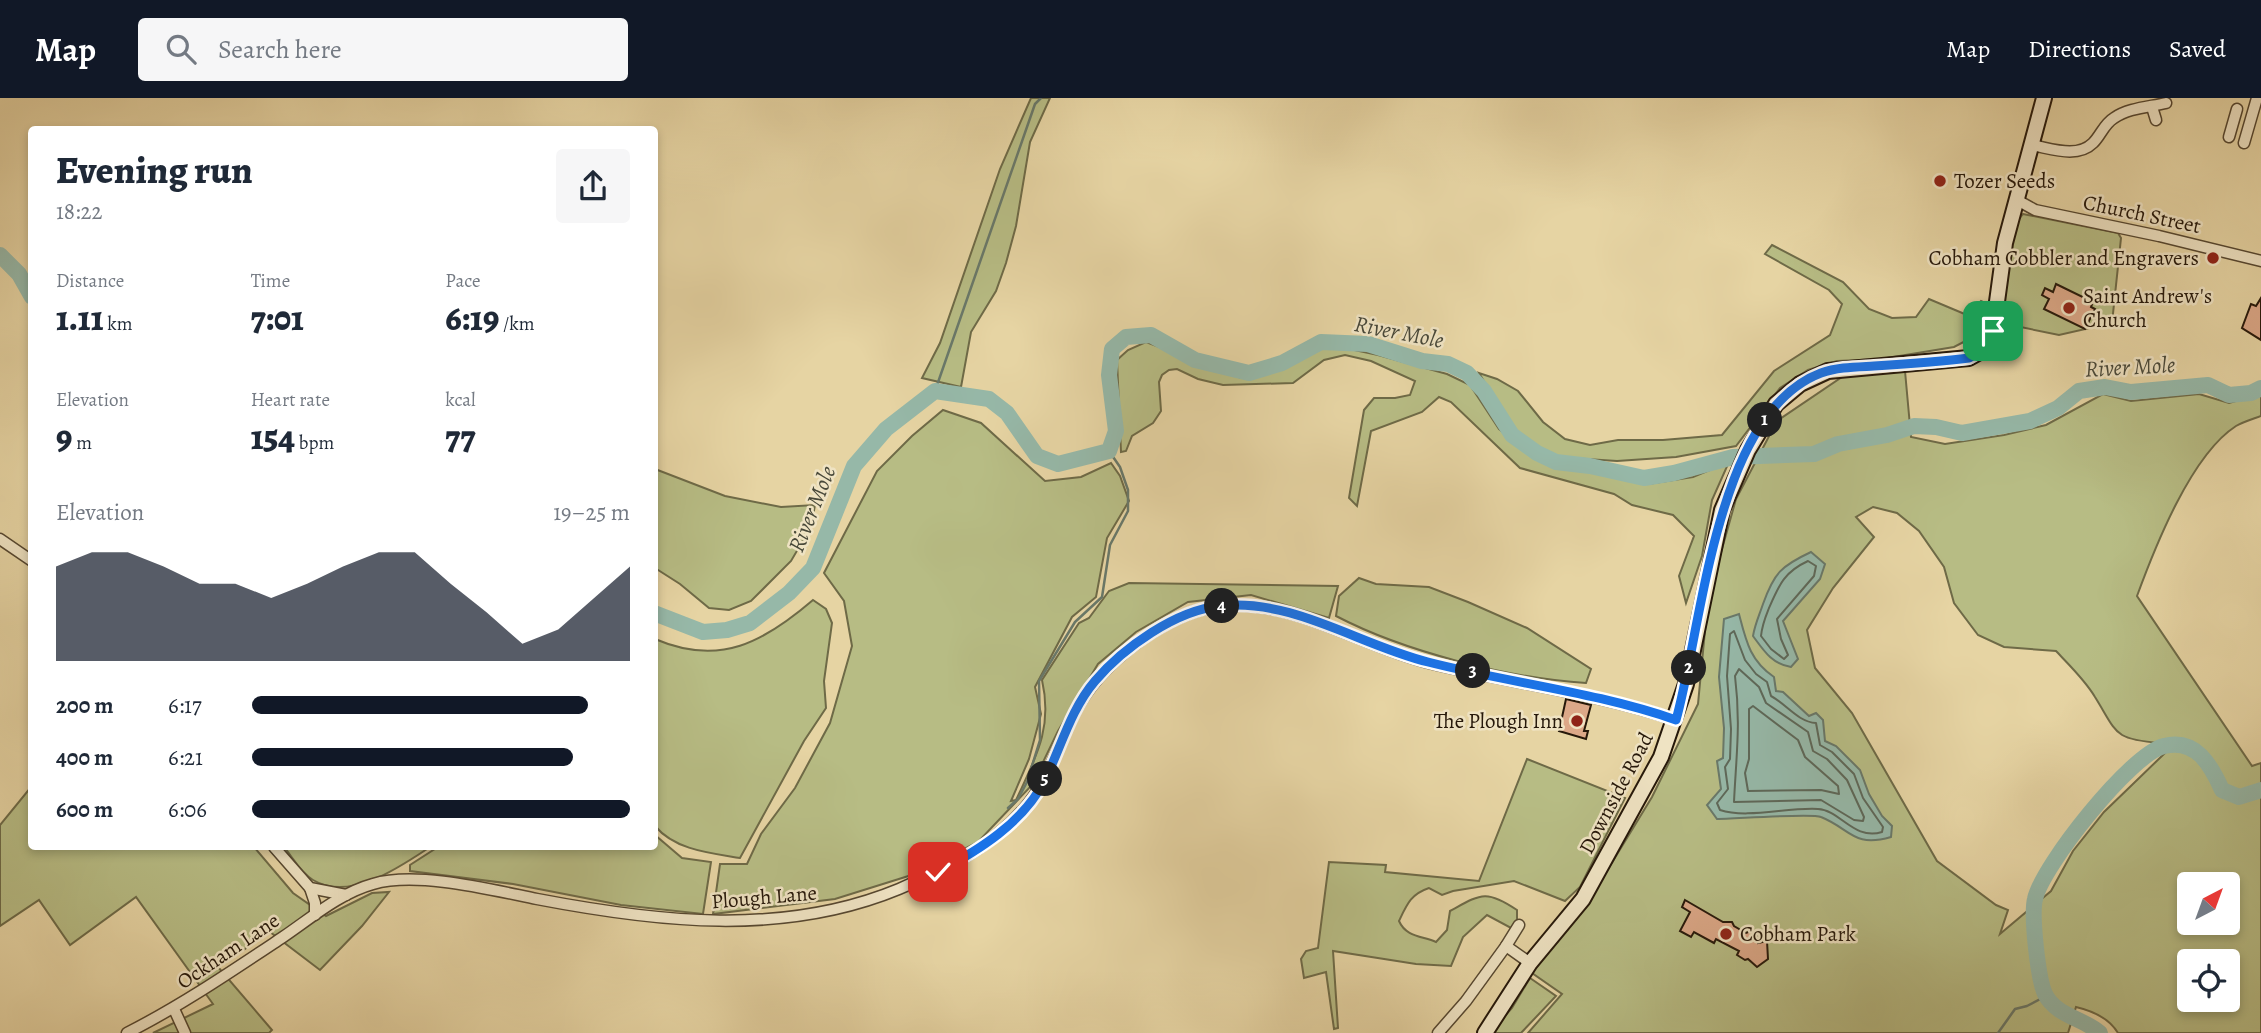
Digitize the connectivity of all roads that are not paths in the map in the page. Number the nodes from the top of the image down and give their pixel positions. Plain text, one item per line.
1 (2045, 98) edge
2 (2258, 98) edge
3 (2165, 103) dead end
4 (2152, 107) junction
5 (2237, 108) dead end
6 (2156, 120) dead end
7 (2232, 125) junction
8 (2248, 130) junction
9 (2229, 138) dead end
10 (2244, 144) dead end
11 (2031, 145) junction
12 (2017, 200) junction
13 (2261, 261) edge
14 (0, 539) edge
15 (28, 558) edge
16 (1676, 720) junction
17 (277, 850) edge
18 (310, 888) junction
19 (347, 895) junction
20 (315, 915) junction
21 (1520, 925) dead end
22 (1506, 946) junction
23 (1530, 963) junction
24 (174, 1009) junction
25 (127, 1033) edge
26 (185, 1033) edge
27 (1438, 1033) edge
28 (1485, 1033) edge

1 - 11 street
2 - 8 street
3 - 4 street
4 - 6 street
4 - 11 street
5 - 7 street
7 - 8 street
7 - 9 street
8 - 10 street
11 - 12 street
12 - 13 street, Church Street
12 - 16 street, Downside Road
14 - 15 street
16 - 19 street, Plough Lane
16 - 23 street, Downside Road
17 - 18 street
18 - 19 street
18 - 20 street
19 - 20 street, Ockham Lane
20 - 24 street, Ockham Lane
21 - 22 street
22 - 23 street
22 - 27 street
23 - 28 street, Downside Road
24 - 25 street, Ockham Lane
24 - 26 street

